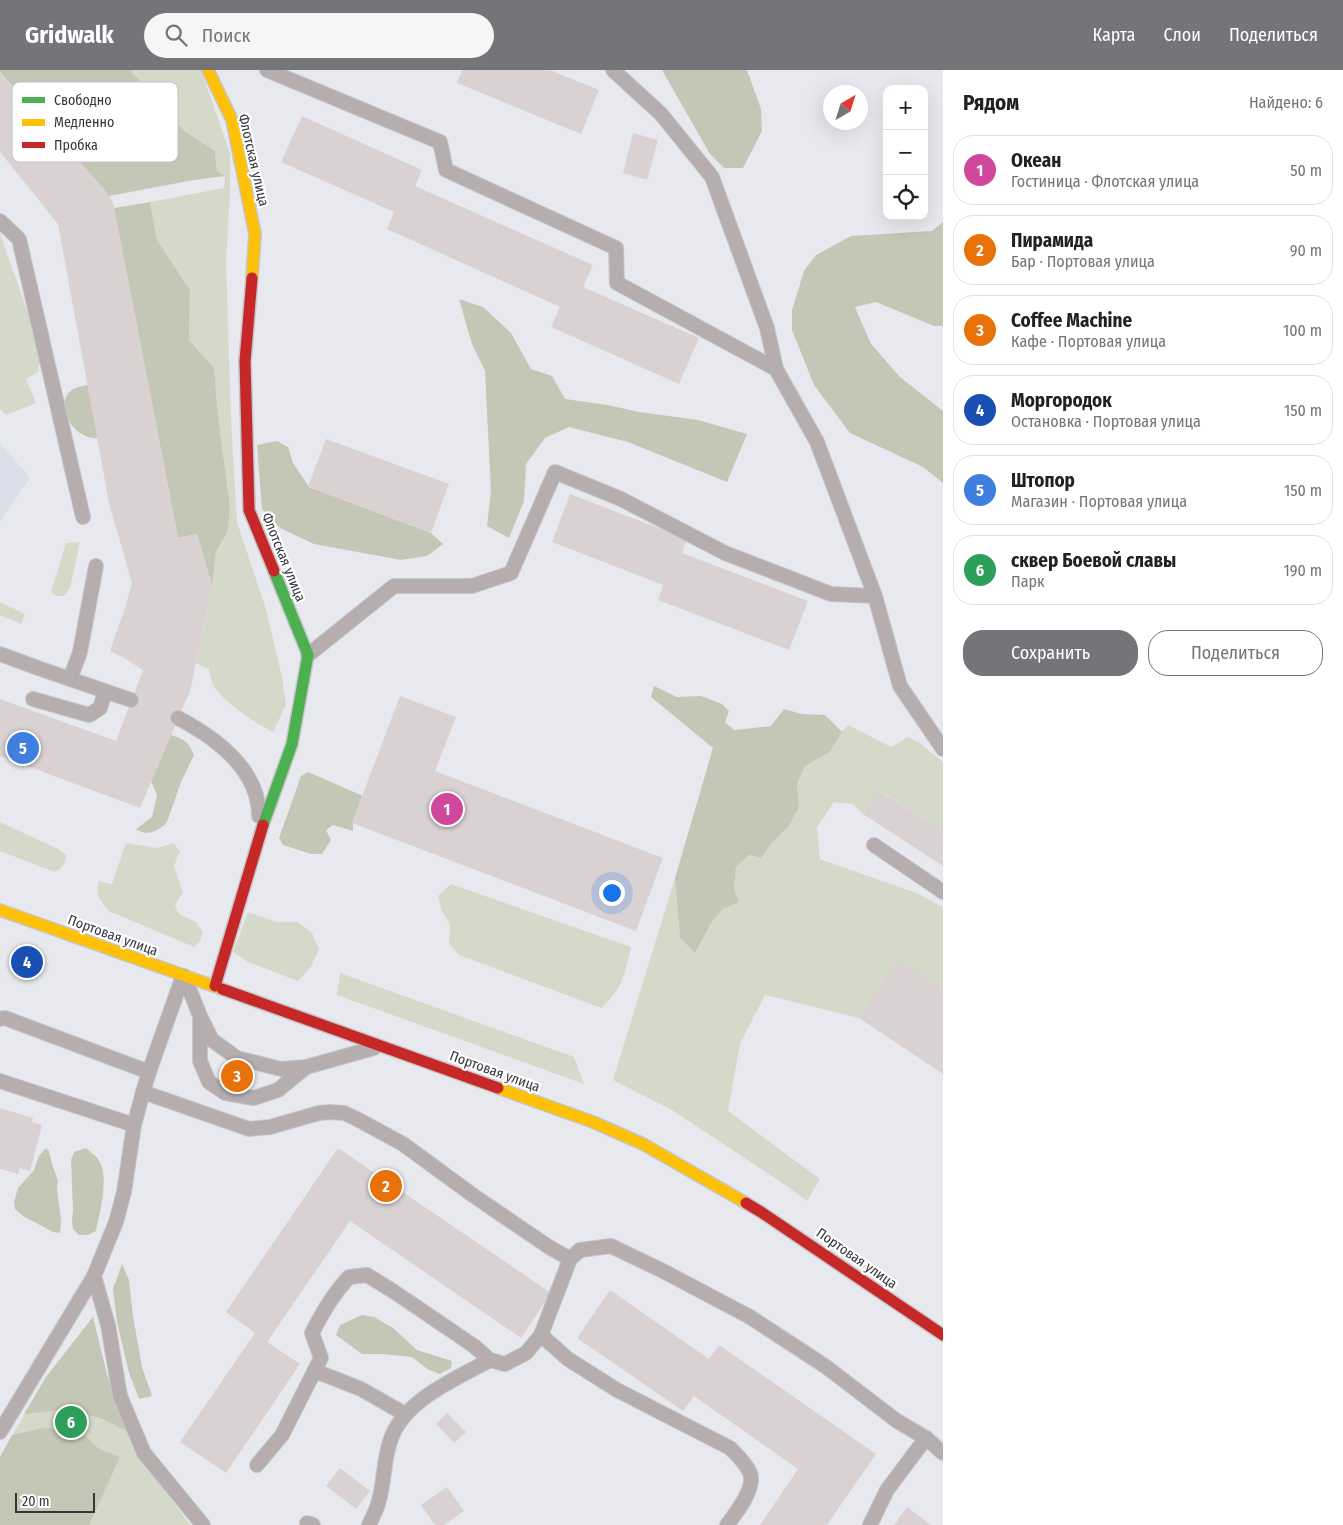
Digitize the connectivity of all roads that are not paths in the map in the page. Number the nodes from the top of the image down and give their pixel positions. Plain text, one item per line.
1 (208, 70) edge
2 (267, 70) edge
3 (613, 70) edge
4 (0, 221) edge
5 (776, 369) junction
6 (83, 517) dead end
7 (96, 566) dead end
8 (875, 596) junction
9 (0, 654) edge
10 (308, 655) junction
11 (70, 679) junction
12 (105, 692) junction
13 (33, 699) dead end
14 (132, 700) dead end
15 (178, 718) dead end
16 (943, 749) edge
17 (259, 837) junction
18 (874, 846) dead end
19 (943, 892) edge
20 (0, 910) edge
21 (184, 976) junction
22 (215, 986) junction
23 (200, 1016) junction
24 (0, 1019) edge
25 (381, 1046) junction
26 (306, 1067) junction
27 (149, 1072) junction
28 (0, 1081) edge
29 (143, 1092) junction
30 (134, 1125) junction
31 (570, 1259) junction
32 (94, 1276) junction
33 (540, 1335) junction
34 (943, 1335) edge
35 (490, 1360) junction
36 (315, 1370) junction
37 (405, 1414) junction
38 (0, 1432) edge
39 (926, 1438) junction
40 (943, 1453) edge
41 (257, 1465) dead end
42 (204, 1525) edge
43 (369, 1525) edge
44 (727, 1525) edge
45 (870, 1525) edge

1 - 10 street, Флотская улица
2 - 5 lane
3 - 5 lane
4 - 6 lane
5 - 8 lane
7 - 11 lane
8 - 10 lane
8 - 16 lane
9 - 11 lane
10 - 17 street
11 - 12 lane
12 - 13 lane
12 - 14 lane
15 - 17 lane
17 - 22 street
18 - 19 lane
20 - 21 street, Портовая улица
21 - 22 street, Портовая улица
21 - 23 lane
21 - 27 lane
22 - 25 street, Портовая улица
23 - 26 lane
23 - 26 lane
24 - 27 lane
25 - 26 lane
25 - 34 street, Портовая улица
27 - 29 lane
28 - 30 lane
29 - 30 lane
29 - 31 lane
30 - 32 lane
31 - 33 lane
31 - 39 lane
32 - 38 lane
32 - 42 lane
33 - 35 lane
33 - 44 lane
35 - 36 lane
35 - 37 lane
36 - 37 lane
36 - 41 lane
37 - 43 lane
39 - 40 lane
39 - 45 lane

